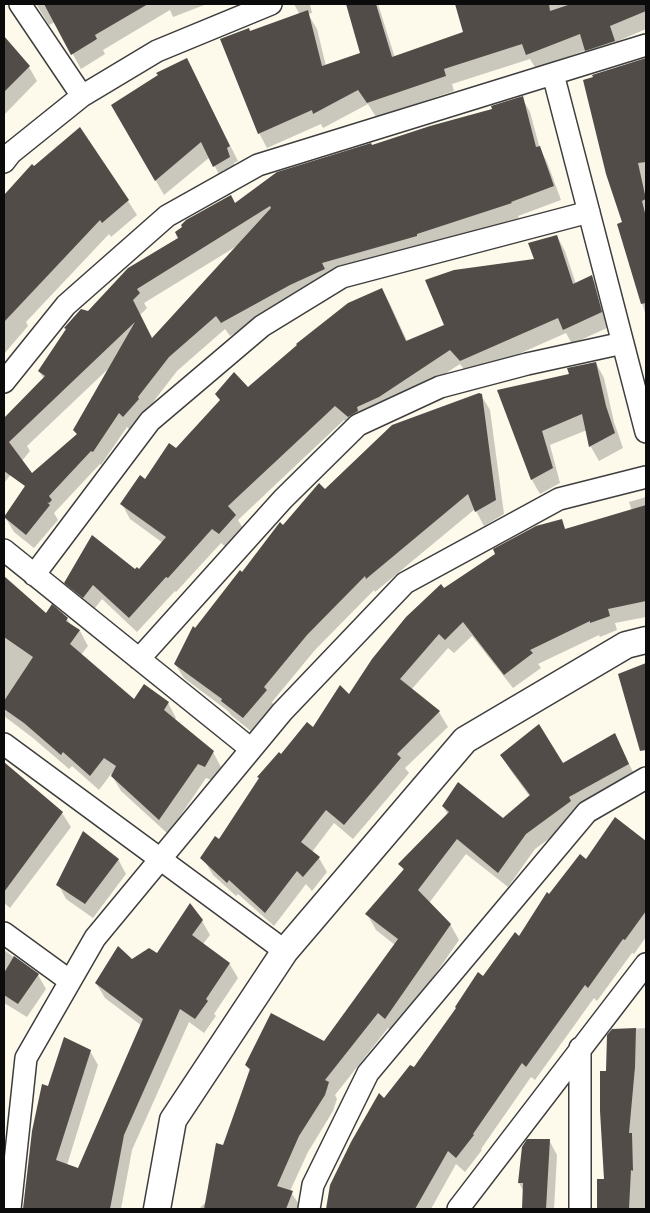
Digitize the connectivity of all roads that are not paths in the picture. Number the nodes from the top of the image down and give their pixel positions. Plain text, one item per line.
1 (20, 4) edge
2 (271, 4) edge
3 (646, 45) edge
4 (553, 74) junction
5 (82, 96) junction
6 (4, 162) edge
7 (589, 212) junction
8 (623, 343) junction
9 (4, 382) edge
10 (646, 432) edge
11 (646, 477) edge
12 (4, 550) edge
13 (34, 576) junction
14 (646, 640) edge
15 (139, 659) junction
16 (4, 744) edge
17 (251, 749) junction
18 (646, 778) edge
19 (160, 859) junction
20 (4, 933) edge
21 (285, 951) junction
22 (646, 964) edge
23 (70, 982) junction
24 (580, 1048) junction
25 (10, 1209) edge
26 (157, 1209) edge
27 (309, 1209) edge
28 (458, 1209) edge
29 (580, 1209) edge

1 - 5 street
2 - 5 street
3 - 4 street
4 - 7 street
4 - 9 street
5 - 6 street
7 - 8 street
7 - 13 street
8 - 10 street
8 - 15 street
11 - 17 street
12 - 13 street
13 - 15 street
14 - 21 street
15 - 17 street
16 - 19 street
17 - 19 street
18 - 27 street
19 - 21 street
19 - 23 street
20 - 23 street
21 - 26 street
22 - 24 street
23 - 25 street
24 - 28 street
24 - 29 street

